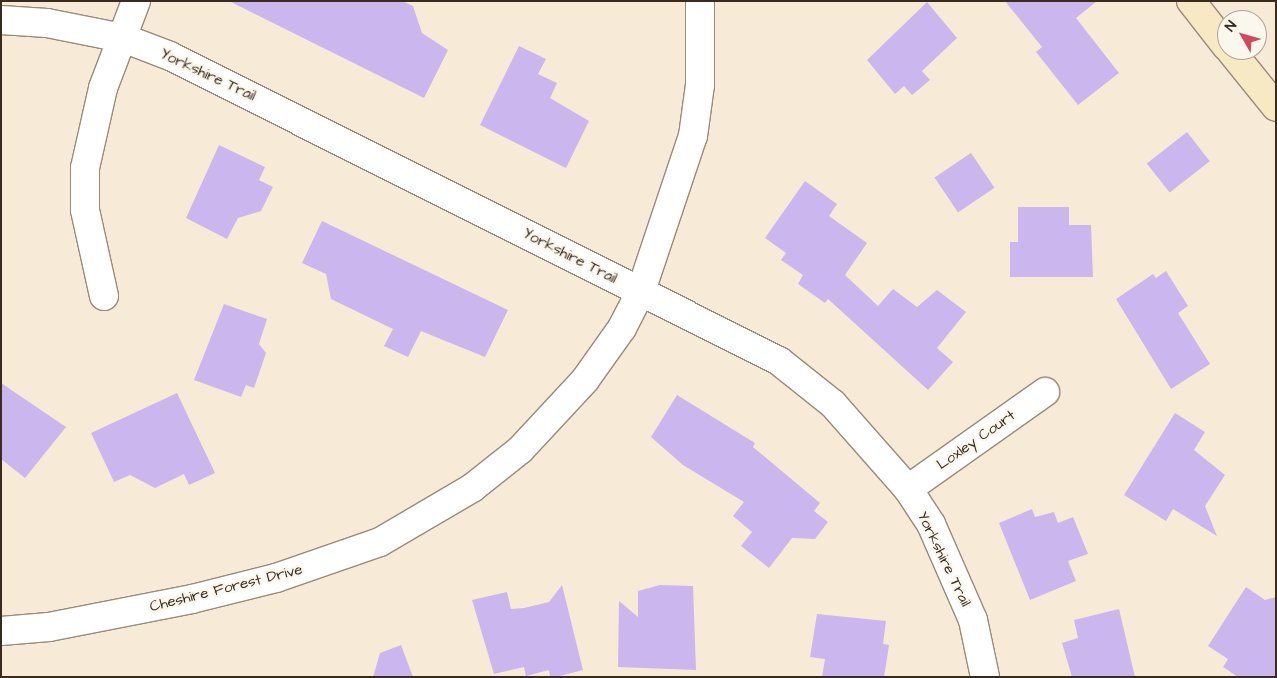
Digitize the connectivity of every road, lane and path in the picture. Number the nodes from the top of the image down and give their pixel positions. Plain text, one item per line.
1 (136, 1) edge
2 (700, 1) edge
3 (1191, 1) edge
4 (1, 20) edge
5 (1217, 34) edge
6 (123, 38) junction
7 (1238, 60) edge
8 (1276, 107) edge
9 (641, 292) junction
10 (104, 296) dead end
11 (1045, 392) dead end
12 (908, 489) junction
13 (1, 631) edge
14 (985, 677) edge

1 - 6 street
2 - 9 street, Cheshire Forest Drive
3 - 5 street
4 - 6 street, Yorkshire Trail
6 - 9 street, Yorkshire Trail
6 - 10 street
7 - 8 street
9 - 12 street, Yorkshire Trail
9 - 13 street, Cheshire Forest Drive
11 - 12 street, Loxley Court
12 - 14 street, Yorkshire Trail

